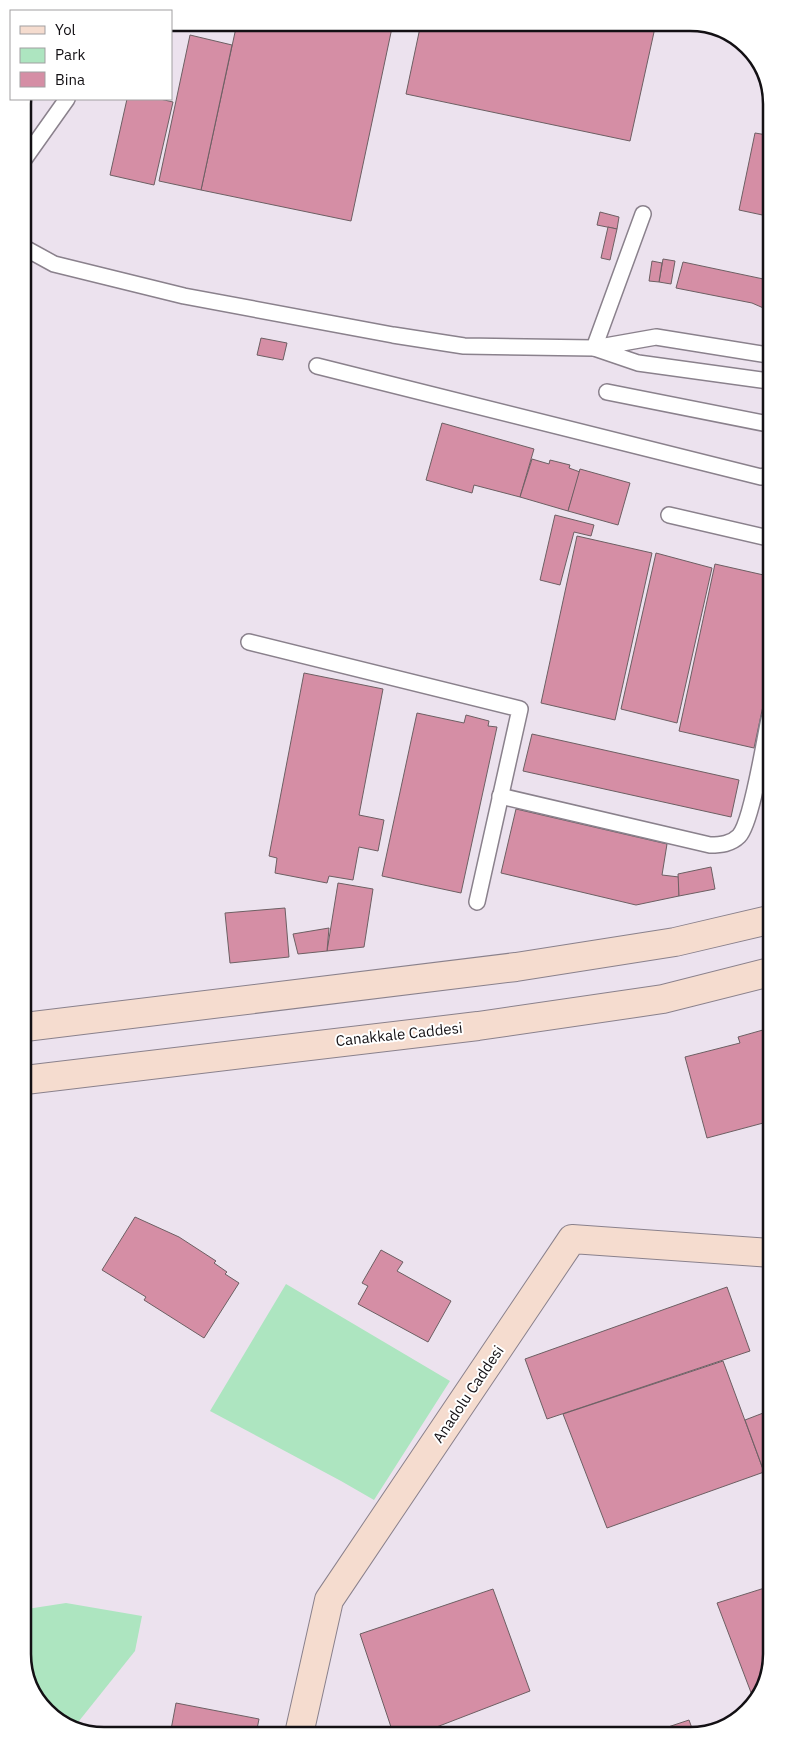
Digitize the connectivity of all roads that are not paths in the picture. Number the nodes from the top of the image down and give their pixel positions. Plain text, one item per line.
1 (66, 100) edge
2 (31, 151) edge
3 (643, 214) dead end
4 (31, 251) edge
5 (594, 348) junction
6 (763, 354) edge
7 (317, 366) dead end
8 (763, 380) edge
9 (606, 392) dead end
10 (763, 423) edge
11 (763, 476) edge
12 (670, 515) dead end
13 (763, 537) edge
14 (249, 642) dead end
15 (763, 746) edge
16 (500, 796) junction
17 (477, 902) dead end
18 (763, 921) edge
19 (763, 974) edge
20 (31, 1026) edge
21 (31, 1079) edge
22 (763, 1253) edge
23 (301, 1727) edge

1 - 2 lane
3 - 5 lane
4 - 5 lane
5 - 6 lane
5 - 8 lane
7 - 11 lane
9 - 10 lane
12 - 13 lane
14 - 16 lane
15 - 16 lane
16 - 17 lane
18 - 20 main road
19 - 21 main road, Canakkale Caddesi
22 - 23 main road, Anadolu Caddesi

